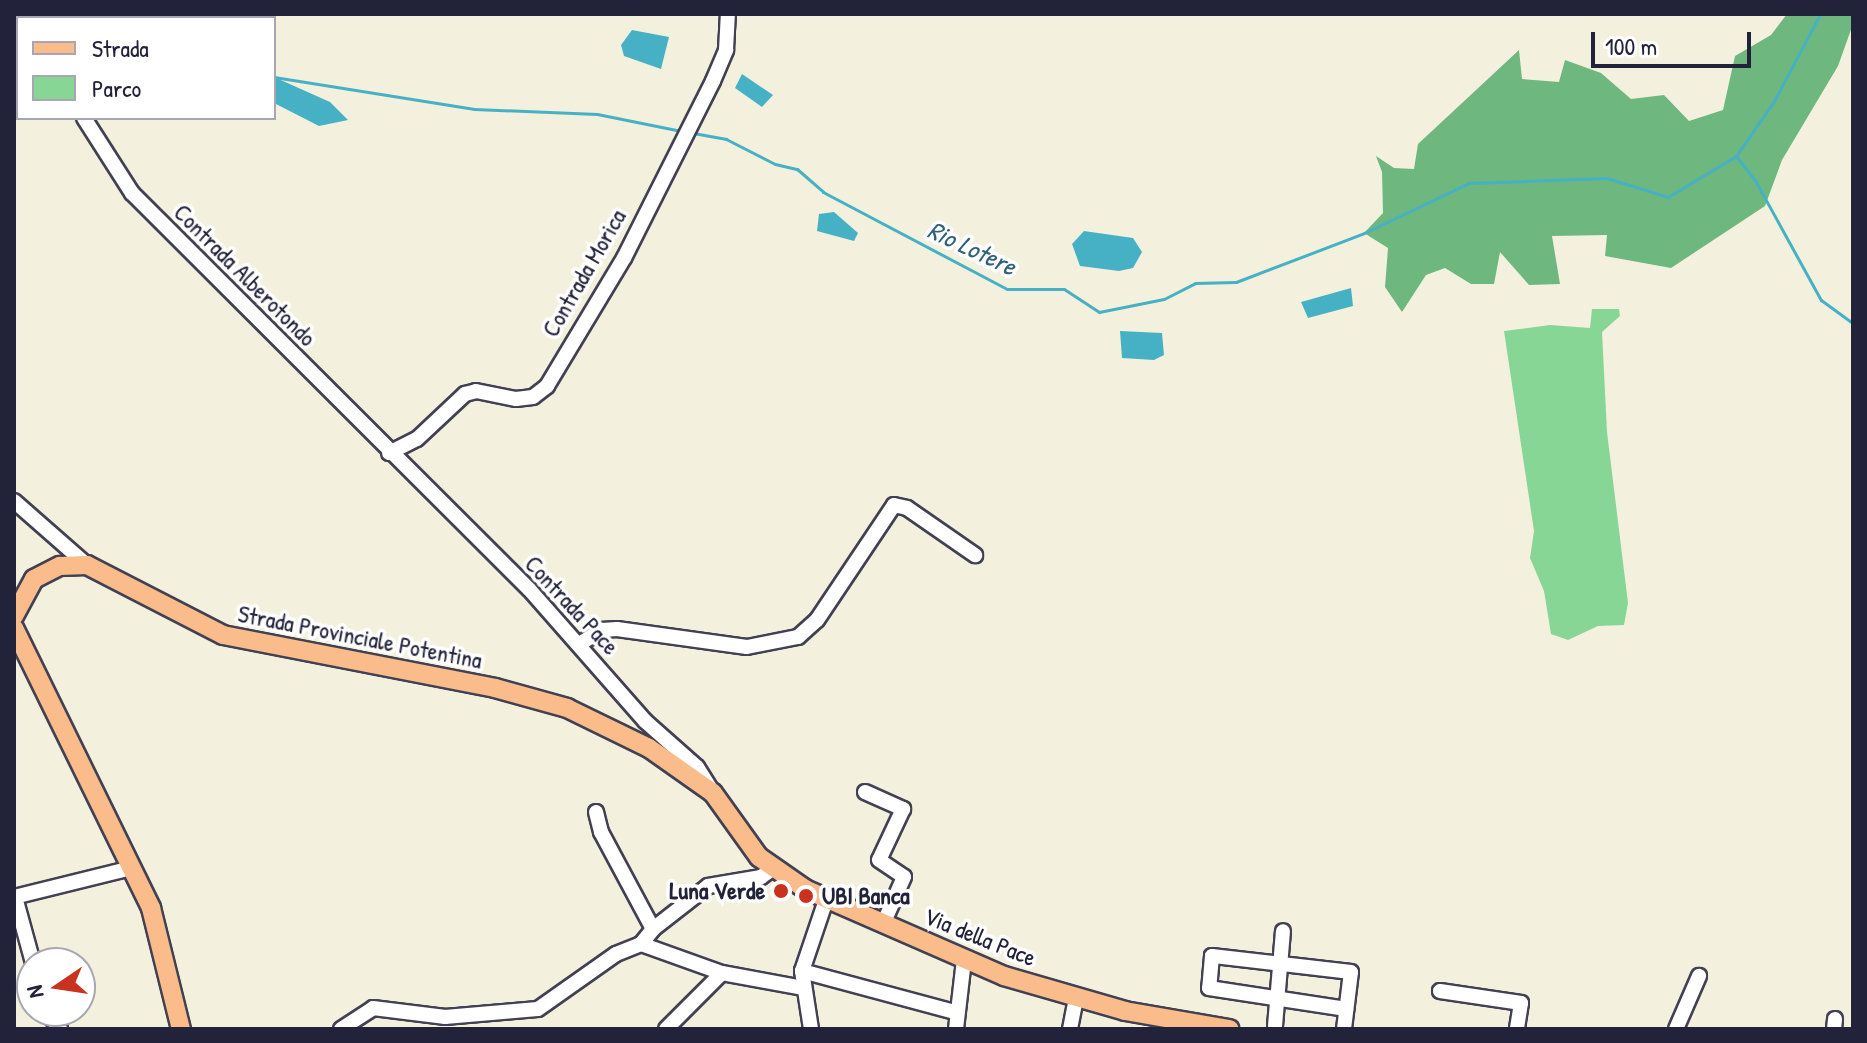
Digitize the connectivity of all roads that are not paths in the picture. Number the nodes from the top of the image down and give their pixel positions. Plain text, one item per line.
1 (728, 14) edge
2 (85, 120) edge
3 (389, 453) junction
4 (14, 501) edge
5 (975, 555) dead end
6 (87, 565) junction
7 (14, 616) edge
8 (14, 628) edge
9 (581, 643) junction
10 (865, 792) dead end
11 (713, 793) junction
12 (596, 812) dead end
13 (131, 868) junction
14 (772, 869) junction
15 (15, 897) edge
16 (827, 897) junction
17 (883, 924) junction
18 (653, 929) junction
19 (1283, 931) dead end
20 (641, 944) junction
21 (29, 947) edge
22 (964, 960) junction
23 (1281, 964) junction
24 (802, 971) junction
25 (722, 973) junction
26 (1699, 976) dead end
27 (803, 988) junction
28 (1440, 991) dead end
29 (1076, 998) junction
30 (1278, 999) junction
31 (1346, 1009) junction
32 (955, 1012) junction
33 (401, 1022) edge
34 (1167, 1024) edge
35 (1275, 1026) dead end
36 (181, 1029) edge
37 (341, 1029) edge
38 (666, 1029) edge
39 (811, 1029) edge
40 (956, 1029) edge
41 (1070, 1029) edge
42 (1229, 1029) edge
43 (1344, 1029) edge
44 (1517, 1029) edge
45 (1676, 1029) edge

1 - 3 street, Contrada Morica
2 - 3 street, Contrada Alberotondo
3 - 9 street, Contrada Pace
4 - 6 street
5 - 9 street
6 - 7 main road
6 - 11 main road, Strada Provinciale Potentina
8 - 13 main road
9 - 11 street, Contrada Pace
10 - 17 street
11 - 14 main road, Via della Pace
12 - 18 street
13 - 15 street
13 - 36 main road
14 - 16 main road, Via della Pace
14 - 18 street
15 - 21 street
16 - 17 main road, Via della Pace
16 - 24 street
17 - 22 main road, Via della Pace
18 - 20 street
19 - 23 street
20 - 25 street
20 - 33 street
22 - 29 main road, Via della Pace
22 - 32 street
23 - 30 street
23 - 30 street
23 - 31 street
24 - 27 street
24 - 32 street
25 - 27 street
25 - 38 street
26 - 45 street
27 - 39 street
28 - 44 street
29 - 34 main road, Via della Pace
29 - 41 street
30 - 31 street
30 - 35 street
31 - 43 street
32 - 40 street
33 - 37 street
34 - 42 main road, Via della Pace

